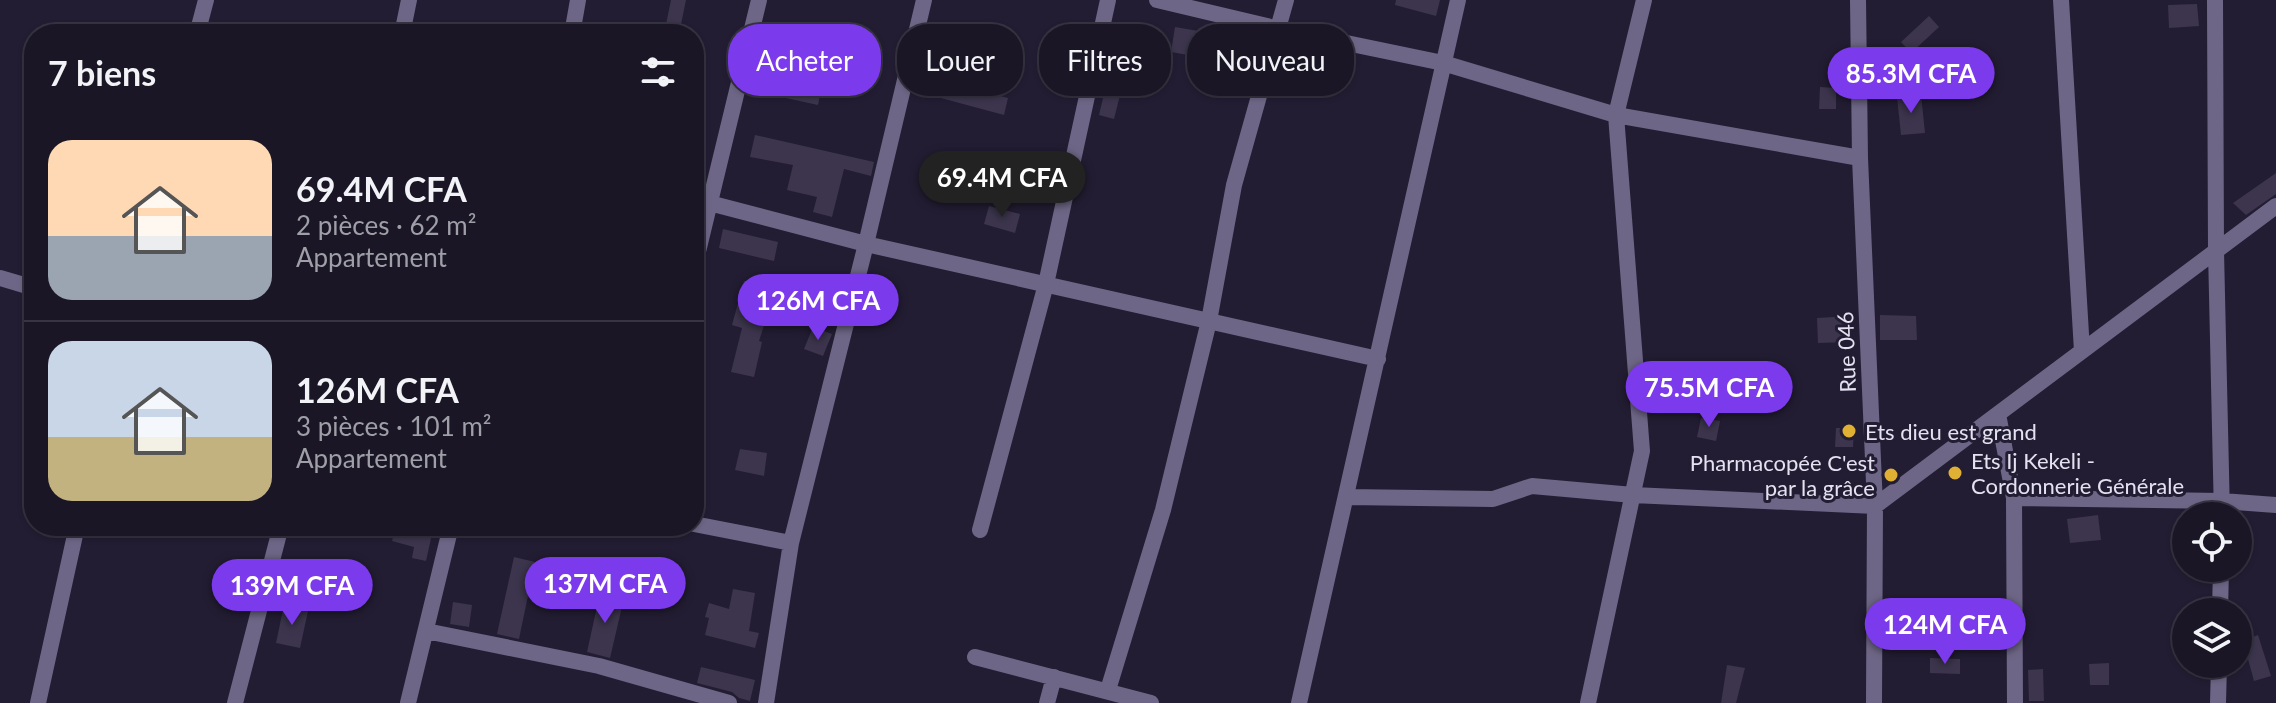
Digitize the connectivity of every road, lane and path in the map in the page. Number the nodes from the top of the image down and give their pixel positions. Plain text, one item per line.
1 (206, 0) edge
2 (409, 0) edge
3 (578, 0) edge
4 (759, 0) edge
5 (924, 0) edge
6 (1108, 0) edge
7 (1157, 0) edge
8 (1286, 0) edge
9 (1458, 0) edge
10 (1644, 0) edge
11 (1858, 0) edge
12 (2061, 0) edge
13 (2215, 0) edge
14 (200, 24) edge
15 (404, 24) edge
16 (574, 24) edge
17 (1258, 24) edge
18 (1280, 24) edge
19 (1354, 45) edge
20 (1443, 63) junction
21 (1260, 96) edge
22 (1616, 115) junction
23 (1860, 158) junction
24 (704, 194) edge
25 (704, 202) edge
26 (2276, 206) edge
27 (866, 244) junction
28 (2216, 251) junction
29 (0, 278) edge
30 (1046, 284) junction
31 (24, 285) edge
32 (1209, 321) junction
33 (2082, 351) junction
34 (1378, 359) junction
35 (1998, 414) junction
36 (1633, 495) junction
37 (1347, 497) junction
38 (2014, 498) junction
39 (2222, 502) edge
40 (2276, 505) edge
41 (1875, 506) junction
42 (2172, 506) edge
43 (2252, 506) edge
44 (704, 526) edge
45 (980, 530) dead end
46 (75, 536) edge
47 (278, 536) edge
48 (449, 536) edge
49 (791, 543) junction
50 (426, 631) junction
51 (975, 657) dead end
52 (1054, 677) junction
53 (2219, 678) edge
54 (1108, 690) junction
55 (38, 703) edge
56 (235, 703) edge
57 (408, 703) edge
58 (729, 703) edge
59 (766, 703) edge
60 (1047, 703) edge
61 (1151, 703) edge
62 (1299, 703) edge
63 (1588, 703) edge
64 (1874, 703) edge
65 (2015, 703) edge
66 (2218, 703) edge

1 - 14 street
2 - 15 street
3 - 16 street
4 - 24 street
5 - 27 street
6 - 30 street
7 - 17 street
8 - 18 street
9 - 20 street
10 - 22 street
11 - 23 street, Rue 046 / Rue 046
12 - 33 street
13 - 28 street
19 - 20 street
20 - 22 street
20 - 34 street
21 - 32 street
22 - 23 street
22 - 36 street
23 - 41 street, Rue 046 / Rue 046
25 - 27 street
26 - 28 street
27 - 30 street
27 - 49 street
28 - 33 street
28 - 39 street
29 - 31 street
30 - 32 street
30 - 45 street
32 - 34 street
32 - 54 street
33 - 35 street
34 - 37 street
35 - 38 street
35 - 41 street
36 - 37 street
36 - 41 street
36 - 63 street
37 - 62 street
38 - 42 street
38 - 65 street
40 - 43 street
41 - 64 street, Rue 046 / Rue 046
44 - 49 street
46 - 55 street
47 - 56 street
48 - 50 street
49 - 59 street
50 - 57 street
50 - 58 street
51 - 52 street
52 - 54 street
52 - 60 street
53 - 66 street
54 - 61 street

